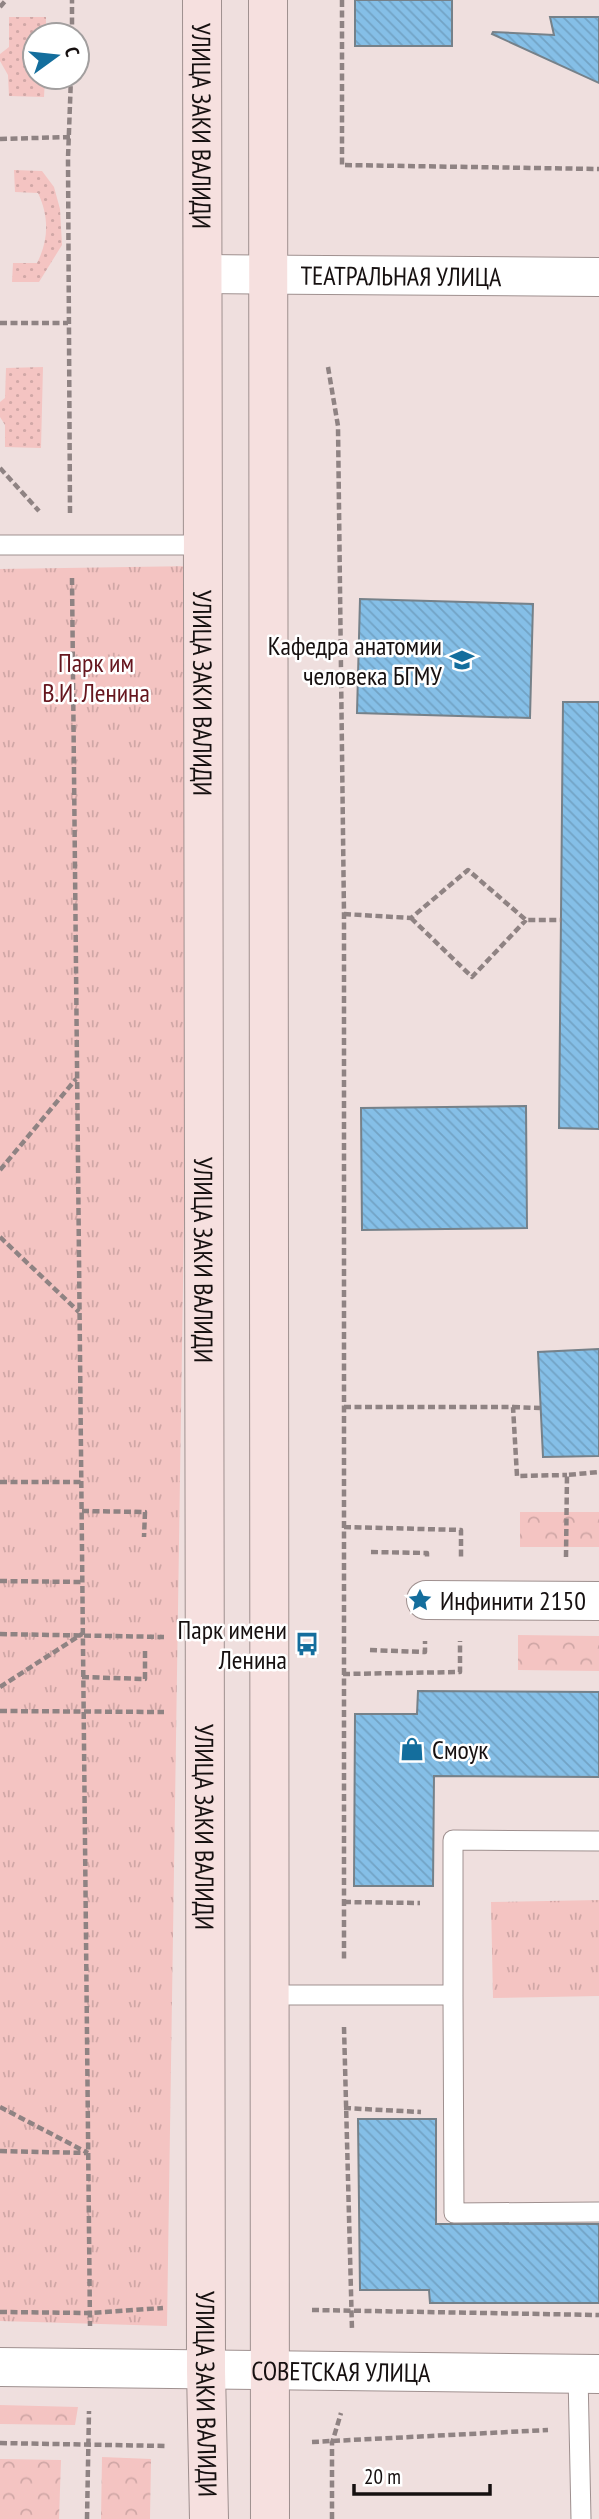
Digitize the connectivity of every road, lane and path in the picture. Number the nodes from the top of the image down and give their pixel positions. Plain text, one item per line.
1 (6, 0) edge
2 (72, 0) edge
3 (202, 0) edge
4 (268, 0) edge
5 (342, 0) edge
6 (0, 7) edge
7 (72, 21) edge
8 (71, 91) edge
9 (71, 137) junction
10 (0, 139) edge
11 (599, 169) edge
12 (203, 274) junction
13 (268, 276) junction
14 (599, 278) edge
15 (0, 323) edge
16 (68, 323) junction
17 (328, 367) dead end
18 (0, 468) edge
19 (31, 502) dead end
20 (0, 545) edge
21 (70, 545) junction
22 (203, 545) junction
23 (344, 914) junction
24 (411, 918) junction
25 (526, 920) junction
26 (561, 920) dead end
27 (77, 1079) junction
28 (0, 1170) edge
29 (0, 1237) edge
30 (79, 1312) junction
31 (344, 1407) junction
32 (513, 1407) junction
33 (540, 1408) dead end
34 (599, 1472) edge
35 (567, 1475) junction
36 (0, 1482) edge
37 (81, 1482) junction
38 (82, 1511) junction
39 (344, 1527) junction
40 (144, 1537) dead end
41 (371, 1552) dead end
42 (428, 1553) dead end
43 (0, 1581) edge
44 (82, 1582) junction
45 (443, 1600) junction
46 (583, 1601) edge
47 (0, 1634) edge
48 (83, 1634) junction
49 (175, 1638) dead end
50 (145, 1649) dead end
51 (370, 1650) dead end
52 (425, 1651) dead end
53 (82, 1677) junction
54 (0, 1687) edge
55 (0, 1711) edge
56 (84, 1712) junction
57 (175, 1713) dead end
58 (599, 1841) edge
59 (344, 1902) dead end
60 (452, 1904) junction
61 (269, 1995) junction
62 (453, 1995) junction
63 (0, 2107) edge
64 (344, 2108) dead end
65 (453, 2114) junction
66 (0, 2151) edge
67 (88, 2153) junction
68 (599, 2212) edge
69 (172, 2308) dead end
70 (350, 2311) dead end
71 (0, 2312) edge
72 (90, 2313) junction
73 (599, 2315) edge
74 (0, 2367) edge
75 (91, 2368) junction
76 (206, 2370) junction
77 (270, 2370) junction
78 (588, 2374) edge
79 (579, 2429) junction
80 (0, 2443) edge
81 (89, 2445) junction
82 (208, 2445) junction
83 (87, 2519) edge
84 (209, 2519) edge
85 (270, 2519) edge
86 (332, 2519) edge
87 (581, 2519) edge

1 - 6 path
2 - 7 path
3 - 12 main road, УЛИЦА ЗАКИ ВАЛИДИ
4 - 13 main road
5 - 11 path
8 - 9 path
9 - 10 path
9 - 16 path
12 - 13 street, ТЕАТРАЛЬНАЯ УЛИЦА
12 - 22 main road, УЛИЦА ЗАКИ ВАЛИДИ
13 - 14 street, ТЕАТРАЛЬНАЯ УЛИЦА
13 - 61 main road
15 - 16 path
16 - 21 path
17 - 23 path
18 - 19 path
20 - 21 lane
21 - 22 lane
21 - 27 path
22 - 76 main road, УЛИЦА ЗАКИ ВАЛИДИ
23 - 24 path
23 - 31 path
24 - 25 path
24 - 25 path
25 - 26 path
27 - 28 path
27 - 30 path
29 - 30 path
30 - 37 path
31 - 32 path
31 - 39 path
32 - 33 path
32 - 35 path
34 - 35 path
35 - 46 path
36 - 37 path
37 - 38 path
38 - 40 path
38 - 44 path
39 - 45 path
39 - 45 path
41 - 42 path
43 - 44 path
44 - 48 path
45 - 46 street
47 - 48 path
48 - 49 path
48 - 53 path
48 - 54 path
50 - 53 path
51 - 52 path
53 - 56 path
55 - 56 path
56 - 57 path
56 - 67 path
58 - 60 lane
59 - 60 path
60 - 62 lane
61 - 62 lane
61 - 77 main road
62 - 65 lane
63 - 67 path
64 - 65 path
65 - 68 lane
66 - 67 path
67 - 72 path
69 - 72 path
70 - 73 path
71 - 72 path
72 - 75 path
74 - 75 street, СОВЕТСКАЯ УЛИЦА
75 - 76 street, СОВЕТСКАЯ УЛИЦА
75 - 81 path
76 - 77 street, СОВЕТСКАЯ УЛИЦА
76 - 82 main road, УЛИЦА ЗАКИ ВАЛИДИ
77 - 78 street, СОВЕТСКАЯ УЛИЦА
77 - 85 main road
78 - 79 lane
79 - 86 path
79 - 87 lane
80 - 81 path
81 - 82 path
81 - 83 path
82 - 84 main road, УЛИЦА ЗАКИ ВАЛИДИ

